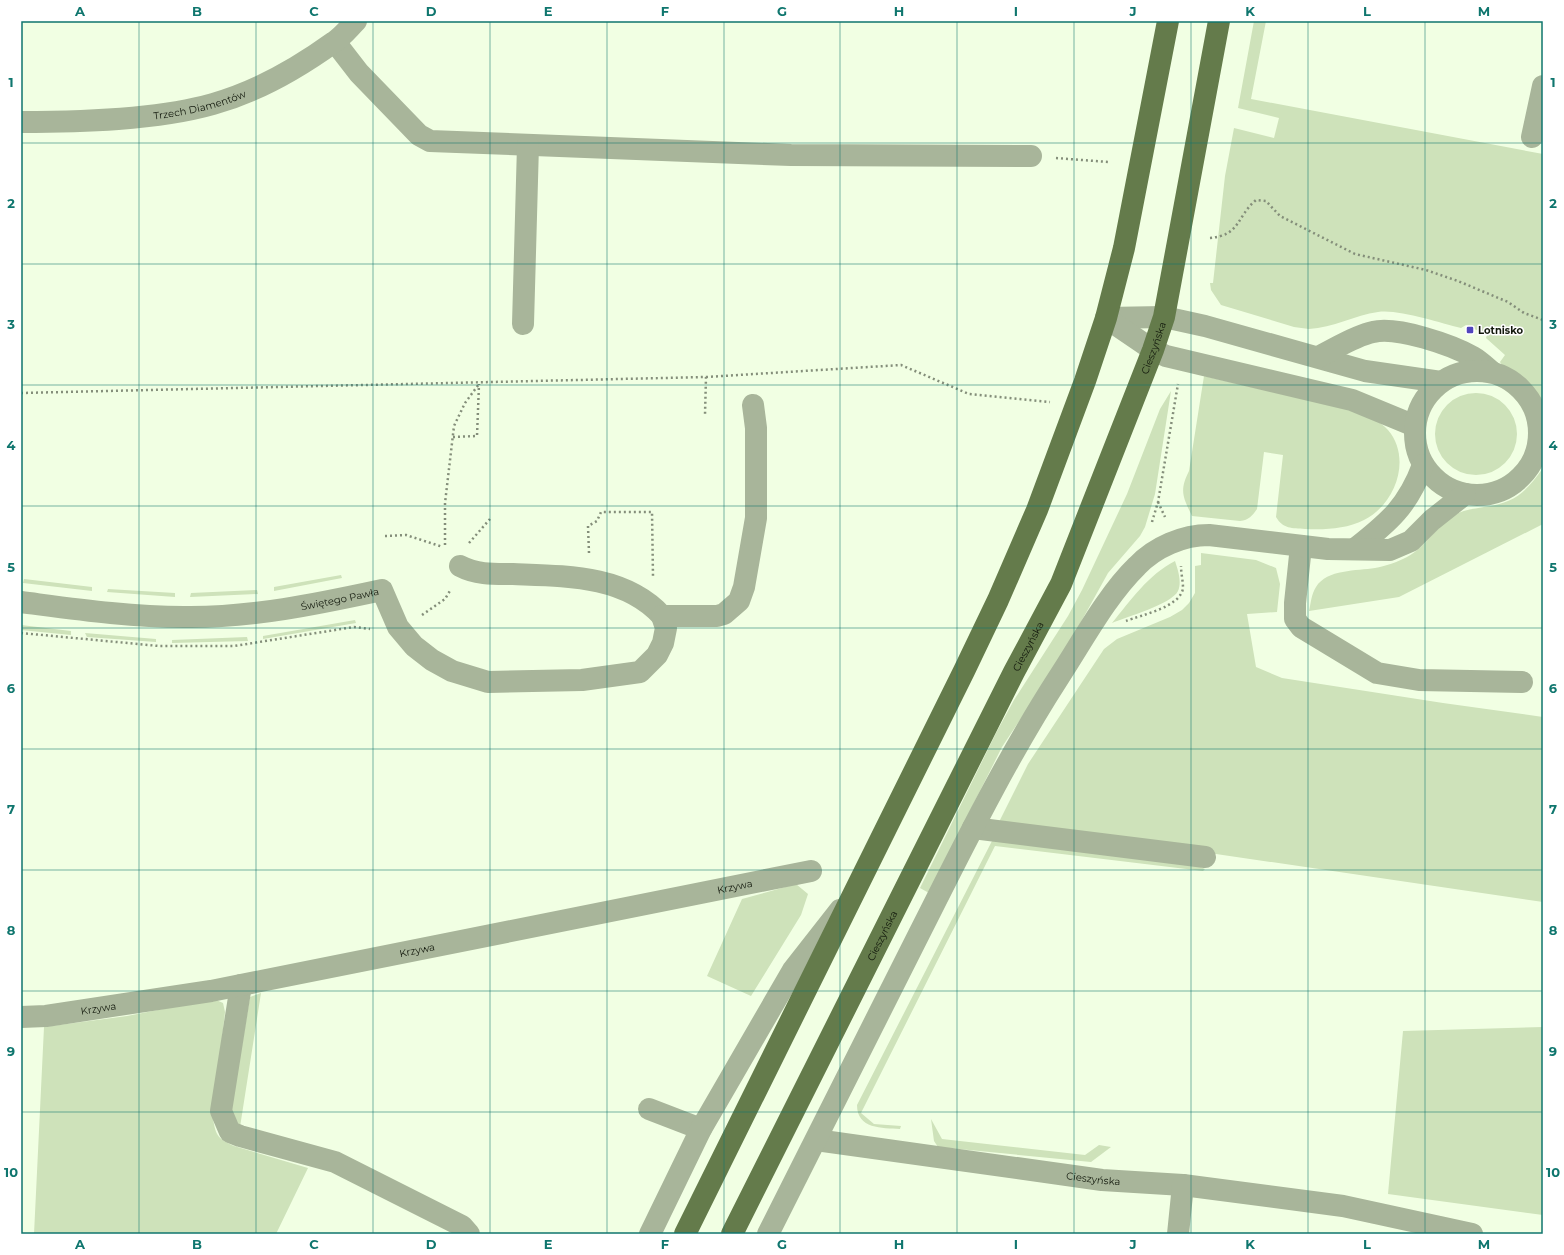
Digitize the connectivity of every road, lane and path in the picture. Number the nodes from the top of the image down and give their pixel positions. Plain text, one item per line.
1 (356, 21) edge
2 (1168, 21) edge
3 (1219, 21) edge
4 (336, 42) junction
5 (1543, 86) edge
6 (21, 122) edge
7 (1532, 137) dead end
8 (528, 145) junction
9 (1031, 156) joint
10 (1109, 162) dead end
11 (1210, 238) dead end
12 (1164, 317) junction
13 (1106, 318) junction
14 (1543, 320) edge
15 (523, 324) dead end
16 (1154, 350) junction
17 (1318, 357) junction
18 (1492, 372) junction
19 (706, 378) junction
20 (1441, 382) junction
21 (479, 383) junction
22 (21, 393) edge
23 (1056, 403) dead end
24 (753, 405) dead end
25 (705, 415) dead end
26 (1415, 426) junction
27 (453, 437) junction
28 (1423, 465) junction
29 (1465, 494) junction
30 (385, 536) dead end
31 (436, 545) dead end
32 (1301, 546) junction
33 (445, 548) dead end
34 (1356, 548) junction
35 (589, 556) dead end
36 (460, 566) dead end
37 (653, 579) dead end
38 (452, 587) dead end
39 (21, 602) edge
40 (429, 612) dead end
41 (662, 616) junction
42 (1522, 682) dead end
43 (973, 828) junction
44 (1205, 858) dead end
45 (811, 871) dead end
46 (858, 887) junction
47 (241, 985) junction
48 (21, 1016) edge
49 (648, 1110) dead end
50 (701, 1129) junction
51 (816, 1140) junction
52 (1183, 1185) junction
53 (469, 1234) edge
54 (650, 1234) edge
55 (685, 1234) edge
56 (732, 1234) edge
57 (768, 1234) edge
58 (1178, 1234) edge
59 (1472, 1234) edge

1 - 4 street, Trzech Diamentów
2 - 13 main road
3 - 12 main road, Cieszyńska
4 - 6 street, Trzech Diamentów
4 - 8 street
5 - 7 street
8 - 9 street
8 - 15 street
9 - 10 path
11 - 14 path
12 - 13 street
12 - 16 main road, Cieszyńska
12 - 17 street
13 - 16 street
13 - 46 main road
16 - 26 street
16 - 56 main road, Cieszyńska
17 - 18 street
17 - 20 street
18 - 20 street
18 - 29 street
19 - 21 path
19 - 23 path
19 - 25 path
20 - 26 street
21 - 22 path
21 - 27 path
21 - 27 path
24 - 41 street
26 - 28 street
27 - 33 path
28 - 29 street
28 - 34 street
29 - 34 street
30 - 31 path
32 - 34 street
32 - 42 street
32 - 43 street
35 - 37 path
36 - 41 street
38 - 40 path
39 - 41 street, Świętego Pawła
43 - 44 street
43 - 51 street
45 - 47 street, Krzywa
46 - 50 street
46 - 55 main road
47 - 48 street, Krzywa
47 - 53 street
49 - 50 street
50 - 54 street
51 - 52 street, Cieszyńska
51 - 57 street
52 - 58 street
52 - 59 street, Cieszyńska

